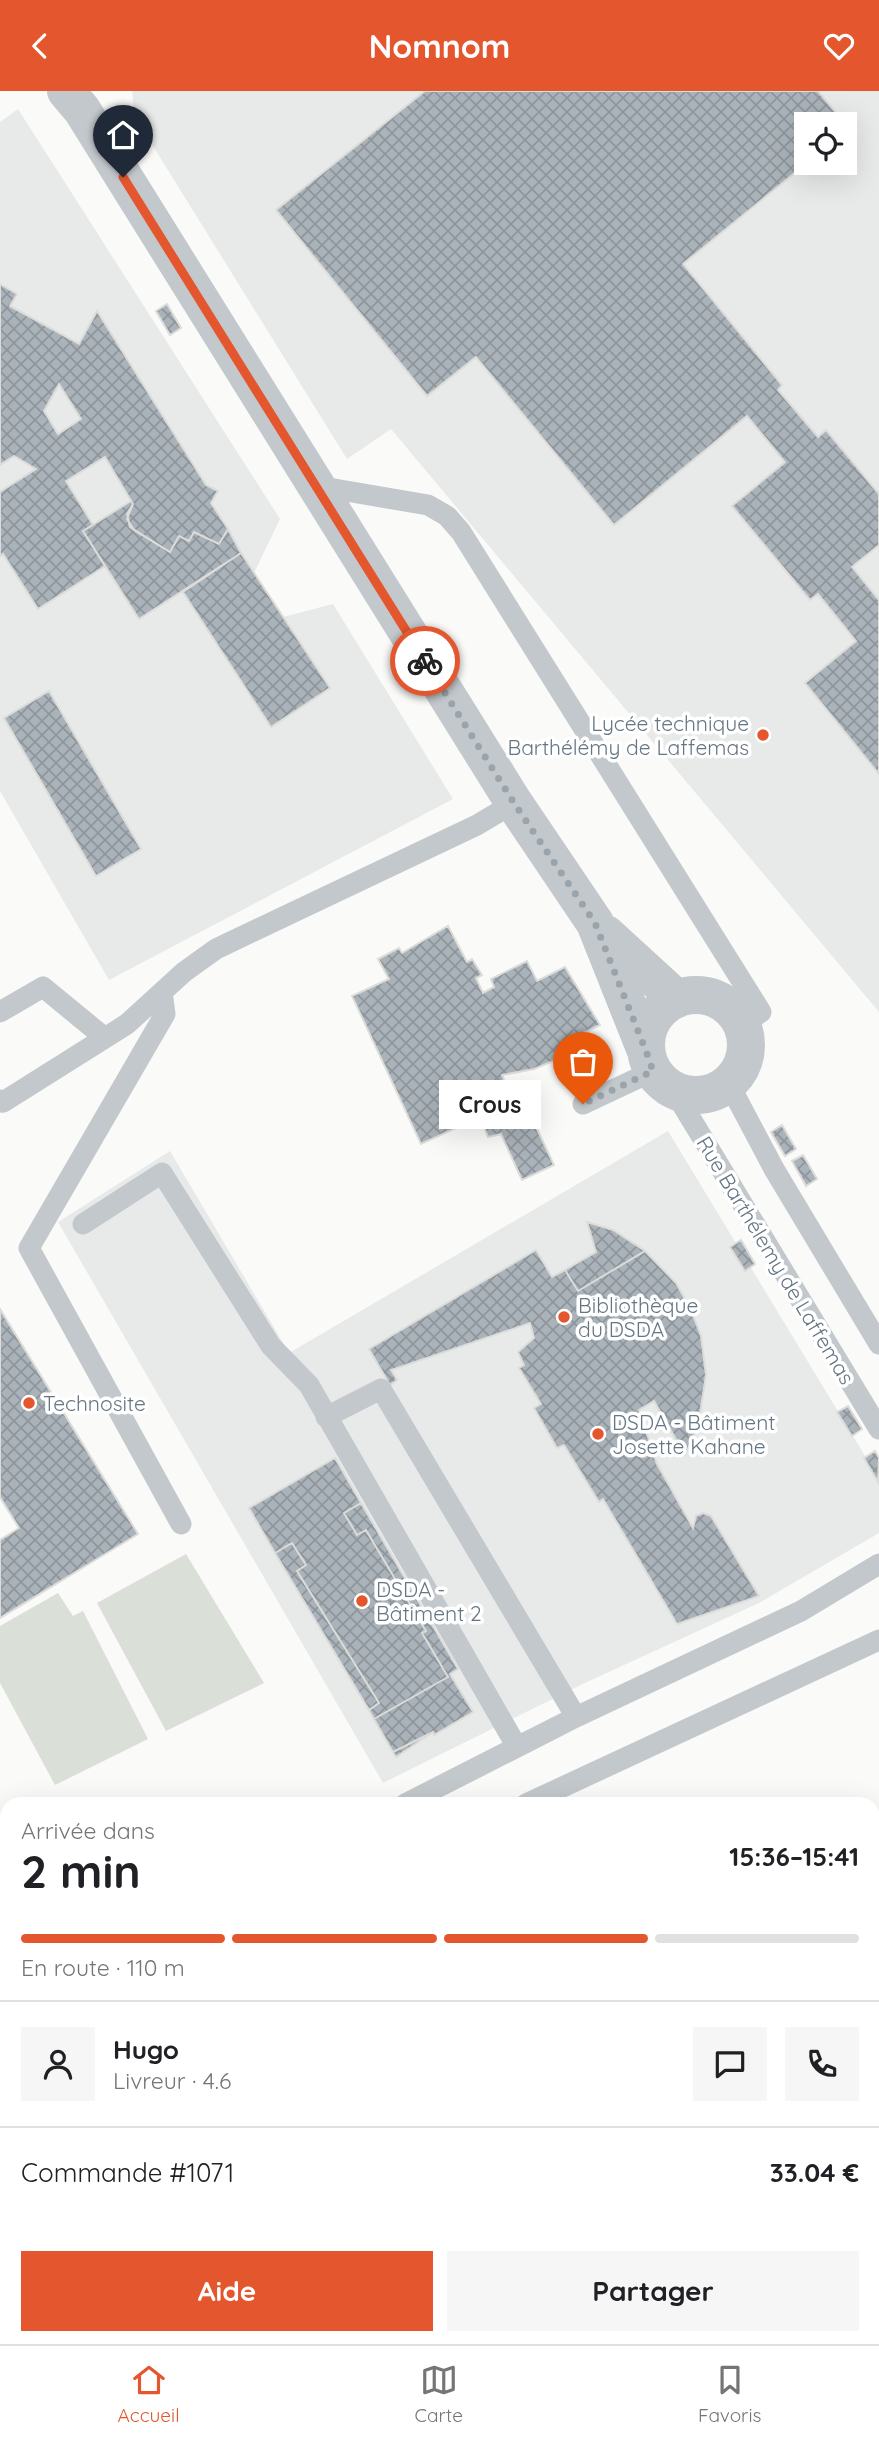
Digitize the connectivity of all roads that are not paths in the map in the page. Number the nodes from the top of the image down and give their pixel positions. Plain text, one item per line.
1 (76, 97) edge
2 (317, 486) junction
3 (514, 803) junction
4 (595, 923) junction
5 (162, 992) junction
6 (677, 999) junction
7 (0, 1011) edge
8 (743, 1025) junction
9 (105, 1038) junction
10 (658, 1071) junction
11 (729, 1084) junction
12 (0, 1100) edge
13 (583, 1104) dead end
14 (83, 1224) dead end
15 (879, 1344) edge
16 (326, 1417) junction
17 (879, 1429) edge
18 (181, 1524) dead end
19 (879, 1564) edge
20 (879, 1640) edge
21 (576, 1717) junction
22 (517, 1747) junction
23 (423, 1797) edge
24 (541, 1797) edge

1 - 2 street, Rue Barthélemy de Laffemas
2 - 3 street, Rue Barthélemy de Laffemas
2 - 8 lane
3 - 4 street, Rue Barthélemy de Laffemas
3 - 5 lane
4 - 6 street, Rue Barthélemy de Laffemas
4 - 10 street, Rue Barthélemy de Laffemas
5 - 9 lane
5 - 18 lane
6 - 8 street
6 - 10 street
7 - 9 lane
8 - 11 street
9 - 12 lane
10 - 11 street
10 - 13 lane
10 - 17 lane, Rue Barthélemy de Laffemas
11 - 15 lane
14 - 16 lane
16 - 21 lane
16 - 22 lane
19 - 21 lane
20 - 24 lane
21 - 22 lane
22 - 23 lane

